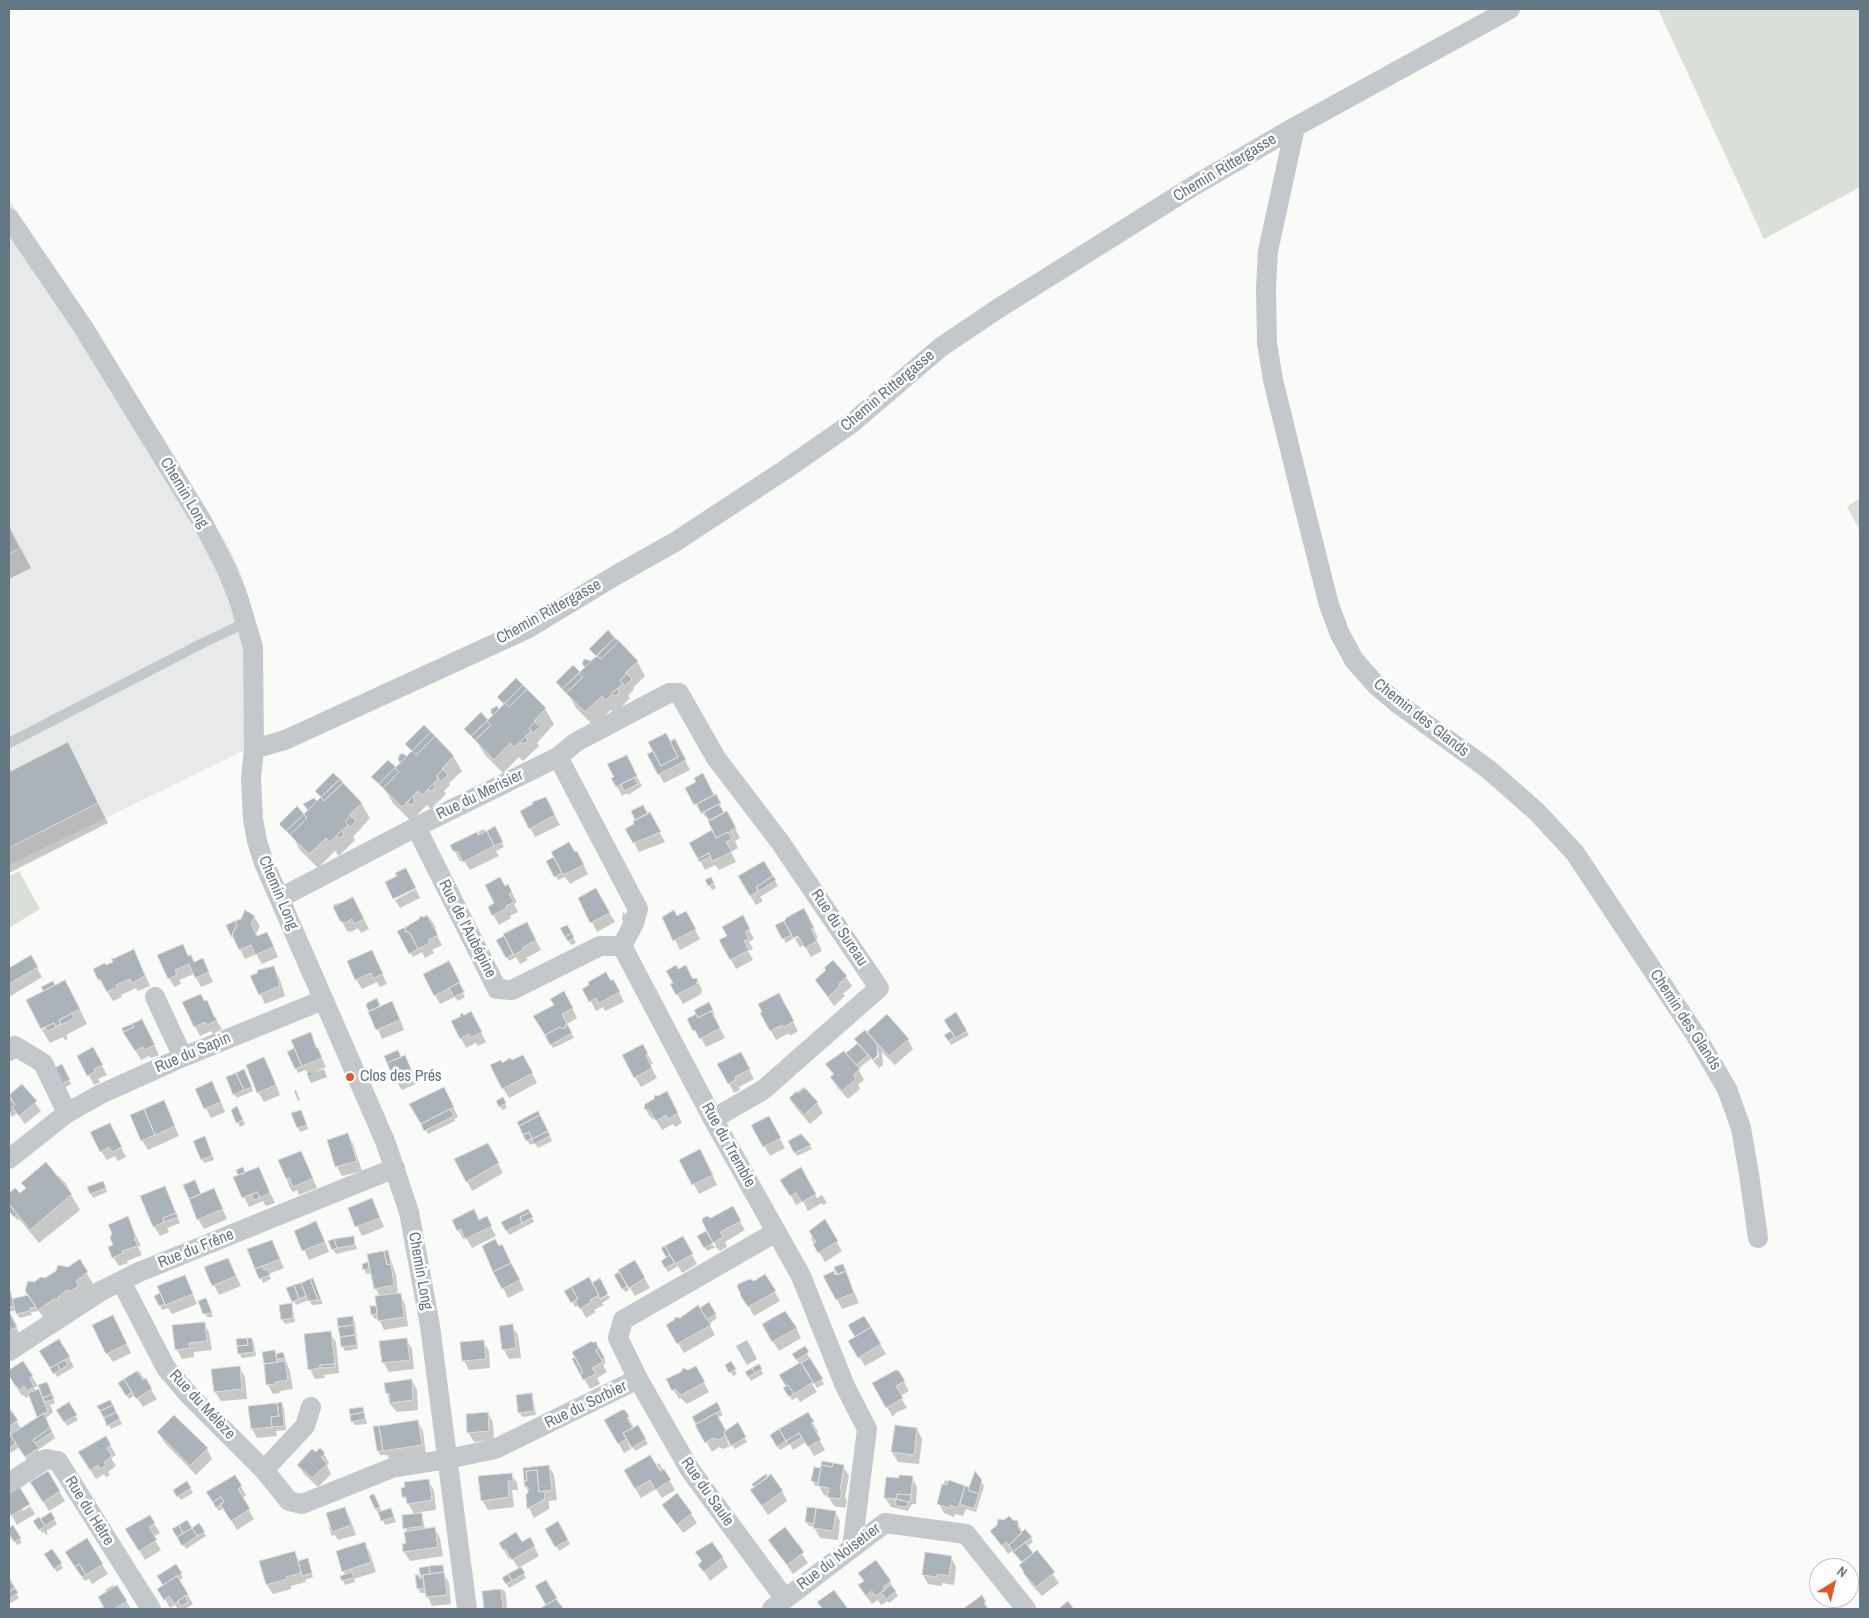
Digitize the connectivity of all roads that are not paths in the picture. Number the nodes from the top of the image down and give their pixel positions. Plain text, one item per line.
1 (1510, 9) edge
2 (1295, 127) junction
3 (9, 218) edge
4 (246, 623) junction
5 (680, 692) joint
6 (9, 743) edge
7 (254, 749) junction
8 (558, 757) junction
9 (416, 827) junction
10 (280, 898) junction
11 (622, 946) junction
12 (155, 997) dead end
13 (323, 1000) junction
14 (9, 1051) edge
15 (182, 1057) junction
16 (67, 1113) junction
17 (712, 1119) junction
18 (9, 1160) edge
19 (395, 1168) junction
20 (776, 1232) junction
21 (1758, 1238) dead end
22 (121, 1281) junction
23 (9, 1351) edge
24 (638, 1379) junction
25 (311, 1407) dead end
26 (448, 1459) junction
27 (264, 1470) junction
28 (9, 1483) edge
29 (852, 1548) junction
30 (778, 1604) edge
31 (151, 1609) edge
32 (467, 1609) edge
33 (1026, 1609) edge

1 - 2 street, Chemin Rittergasse
2 - 7 street, Chemin Rittergasse
2 - 21 street, Chemin des Glands
3 - 4 street, Chemin Long
4 - 6 lane
4 - 7 street, Chemin Long
5 - 8 street, Rue du Merisier
5 - 17 street, Rue du Sureau
7 - 10 street, Chemin Long
8 - 9 street, Rue du Merisier
8 - 11 street
9 - 10 street, Rue du Merisier
9 - 11 street, Rue de l'Aubépine
10 - 13 street, Chemin Long
11 - 17 street, Rue du Tremble
12 - 15 street
13 - 15 street, Rue du Sapin
13 - 19 street, Chemin Long
14 - 16 street
15 - 16 street, Rue du Sapin
16 - 18 street, Rue du Sapin
17 - 20 street, Rue du Tremble
19 - 22 street, Rue du Frêne
19 - 26 street, Chemin Long
20 - 24 street, Rue du Sorbier
20 - 29 street, Rue du Tremble
22 - 23 street, Rue du Frêne
22 - 27 street, Rue du Mélèze
24 - 26 street, Rue du Sorbier
24 - 30 street, Rue du Saule
25 - 27 street
26 - 27 street, Rue du Mélèze
26 - 32 street, Chemin Long
28 - 31 street, Rue du Hêtre
29 - 30 street, Rue du Noisetier
29 - 33 street, Rue du Noisetier

